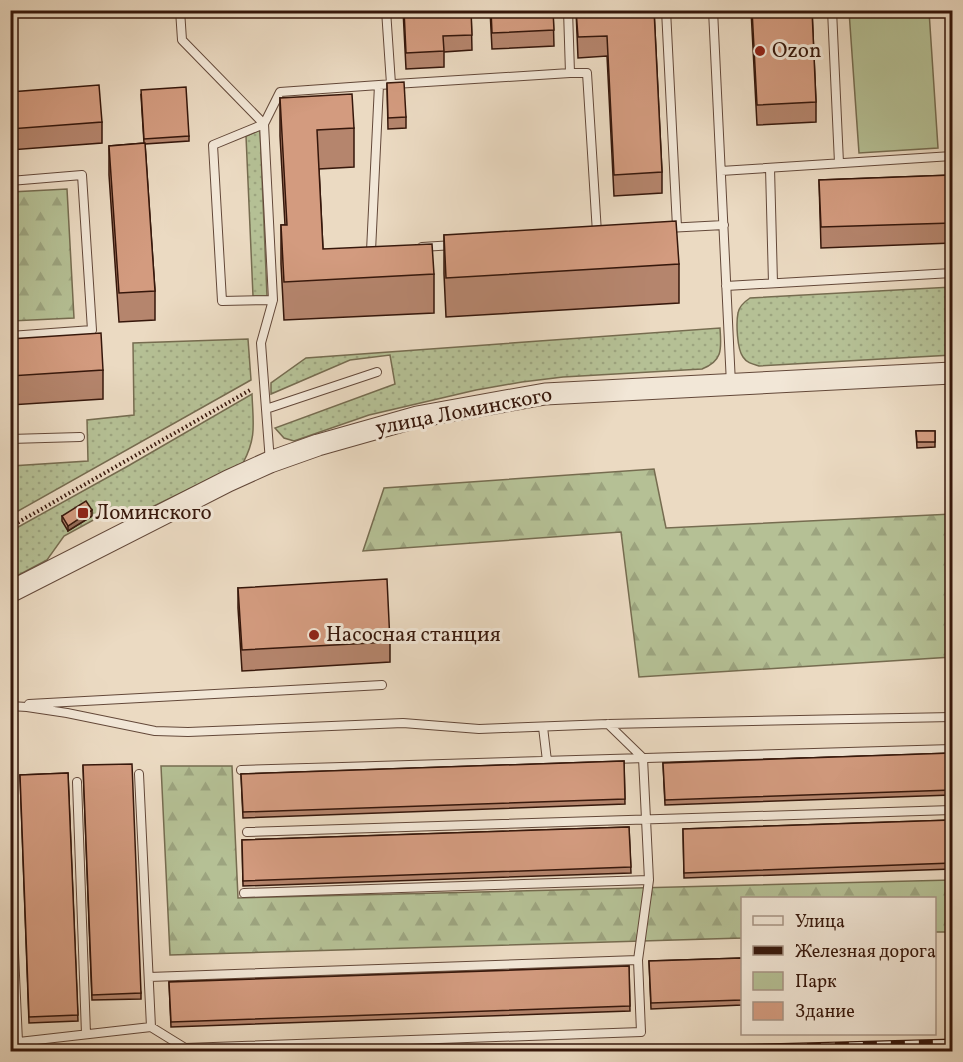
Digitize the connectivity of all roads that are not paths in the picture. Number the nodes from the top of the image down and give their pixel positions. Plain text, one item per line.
1 (180, 10) edge
2 (386, 10) edge
3 (568, 10) edge
4 (666, 10) edge
5 (713, 10) edge
6 (832, 10) edge
7 (570, 73) junction
8 (391, 84) junction
9 (379, 85) junction
10 (264, 124) junction
11 (952, 156) edge
12 (839, 163) junction
13 (770, 168) junction
14 (721, 171) junction
15 (10, 181) edge
16 (724, 225) junction
17 (676, 227) junction
18 (654, 229) edge
19 (608, 232) edge
20 (585, 234) edge
21 (597, 234) junction
22 (466, 244) edge
23 (418, 247) edge
24 (383, 250) edge
25 (952, 273) edge
26 (773, 283) junction
27 (726, 286) junction
28 (273, 300) junction
29 (10, 336) edge
30 (377, 372) dead end
31 (952, 373) edge
32 (731, 384) junction
33 (266, 409) junction
34 (80, 437) dead end
35 (10, 439) edge
36 (270, 462) junction
37 (10, 592) edge
38 (381, 685) dead end
39 (10, 705) edge
40 (952, 717) edge
41 (608, 724) junction
42 (543, 727) junction
43 (952, 749) edge
44 (643, 758) junction
45 (547, 761) junction
46 (241, 770) dead end
47 (139, 774) dead end
48 (77, 782) dead end
49 (952, 810) edge
50 (647, 819) junction
51 (247, 832) dead end
52 (10, 864) edge
53 (650, 880) junction
54 (244, 893) dead end
55 (638, 960) junction
56 (149, 977) junction
57 (151, 1027) junction
58 (86, 1034) junction
59 (14, 1043) edge

1 - 10 lane
2 - 8 lane
3 - 7 lane
4 - 17 lane
5 - 14 lane
6 - 12 lane
7 - 8 lane
7 - 21 lane
8 - 9 lane
9 - 10 lane
9 - 24 lane
10 - 28 lane
10 - 28 lane
11 - 12 lane
12 - 13 lane
13 - 14 lane
13 - 26 lane
14 - 16 lane
15 - 29 lane
16 - 17 lane
16 - 27 lane
17 - 18 lane
19 - 21 lane
20 - 21 lane
22 - 23 lane
25 - 26 lane
26 - 27 lane
27 - 32 lane
28 - 33 lane
30 - 33 lane
31 - 32 street, улица Ломинского
32 - 36 street, улица Ломинского
33 - 36 lane
34 - 35 lane
36 - 37 street, улица Ломинского
38 - 39 lane
39 - 42 lane
40 - 41 lane
41 - 42 lane
41 - 44 lane
42 - 45 lane
43 - 44 lane
44 - 45 lane
44 - 50 lane
45 - 46 lane
47 - 56 lane
48 - 58 lane
49 - 50 lane
50 - 51 lane
50 - 53 lane
52 - 59 lane
53 - 54 lane
53 - 55 lane
55 - 56 lane
55 - 57 lane
56 - 57 lane
57 - 58 lane
58 - 59 lane

